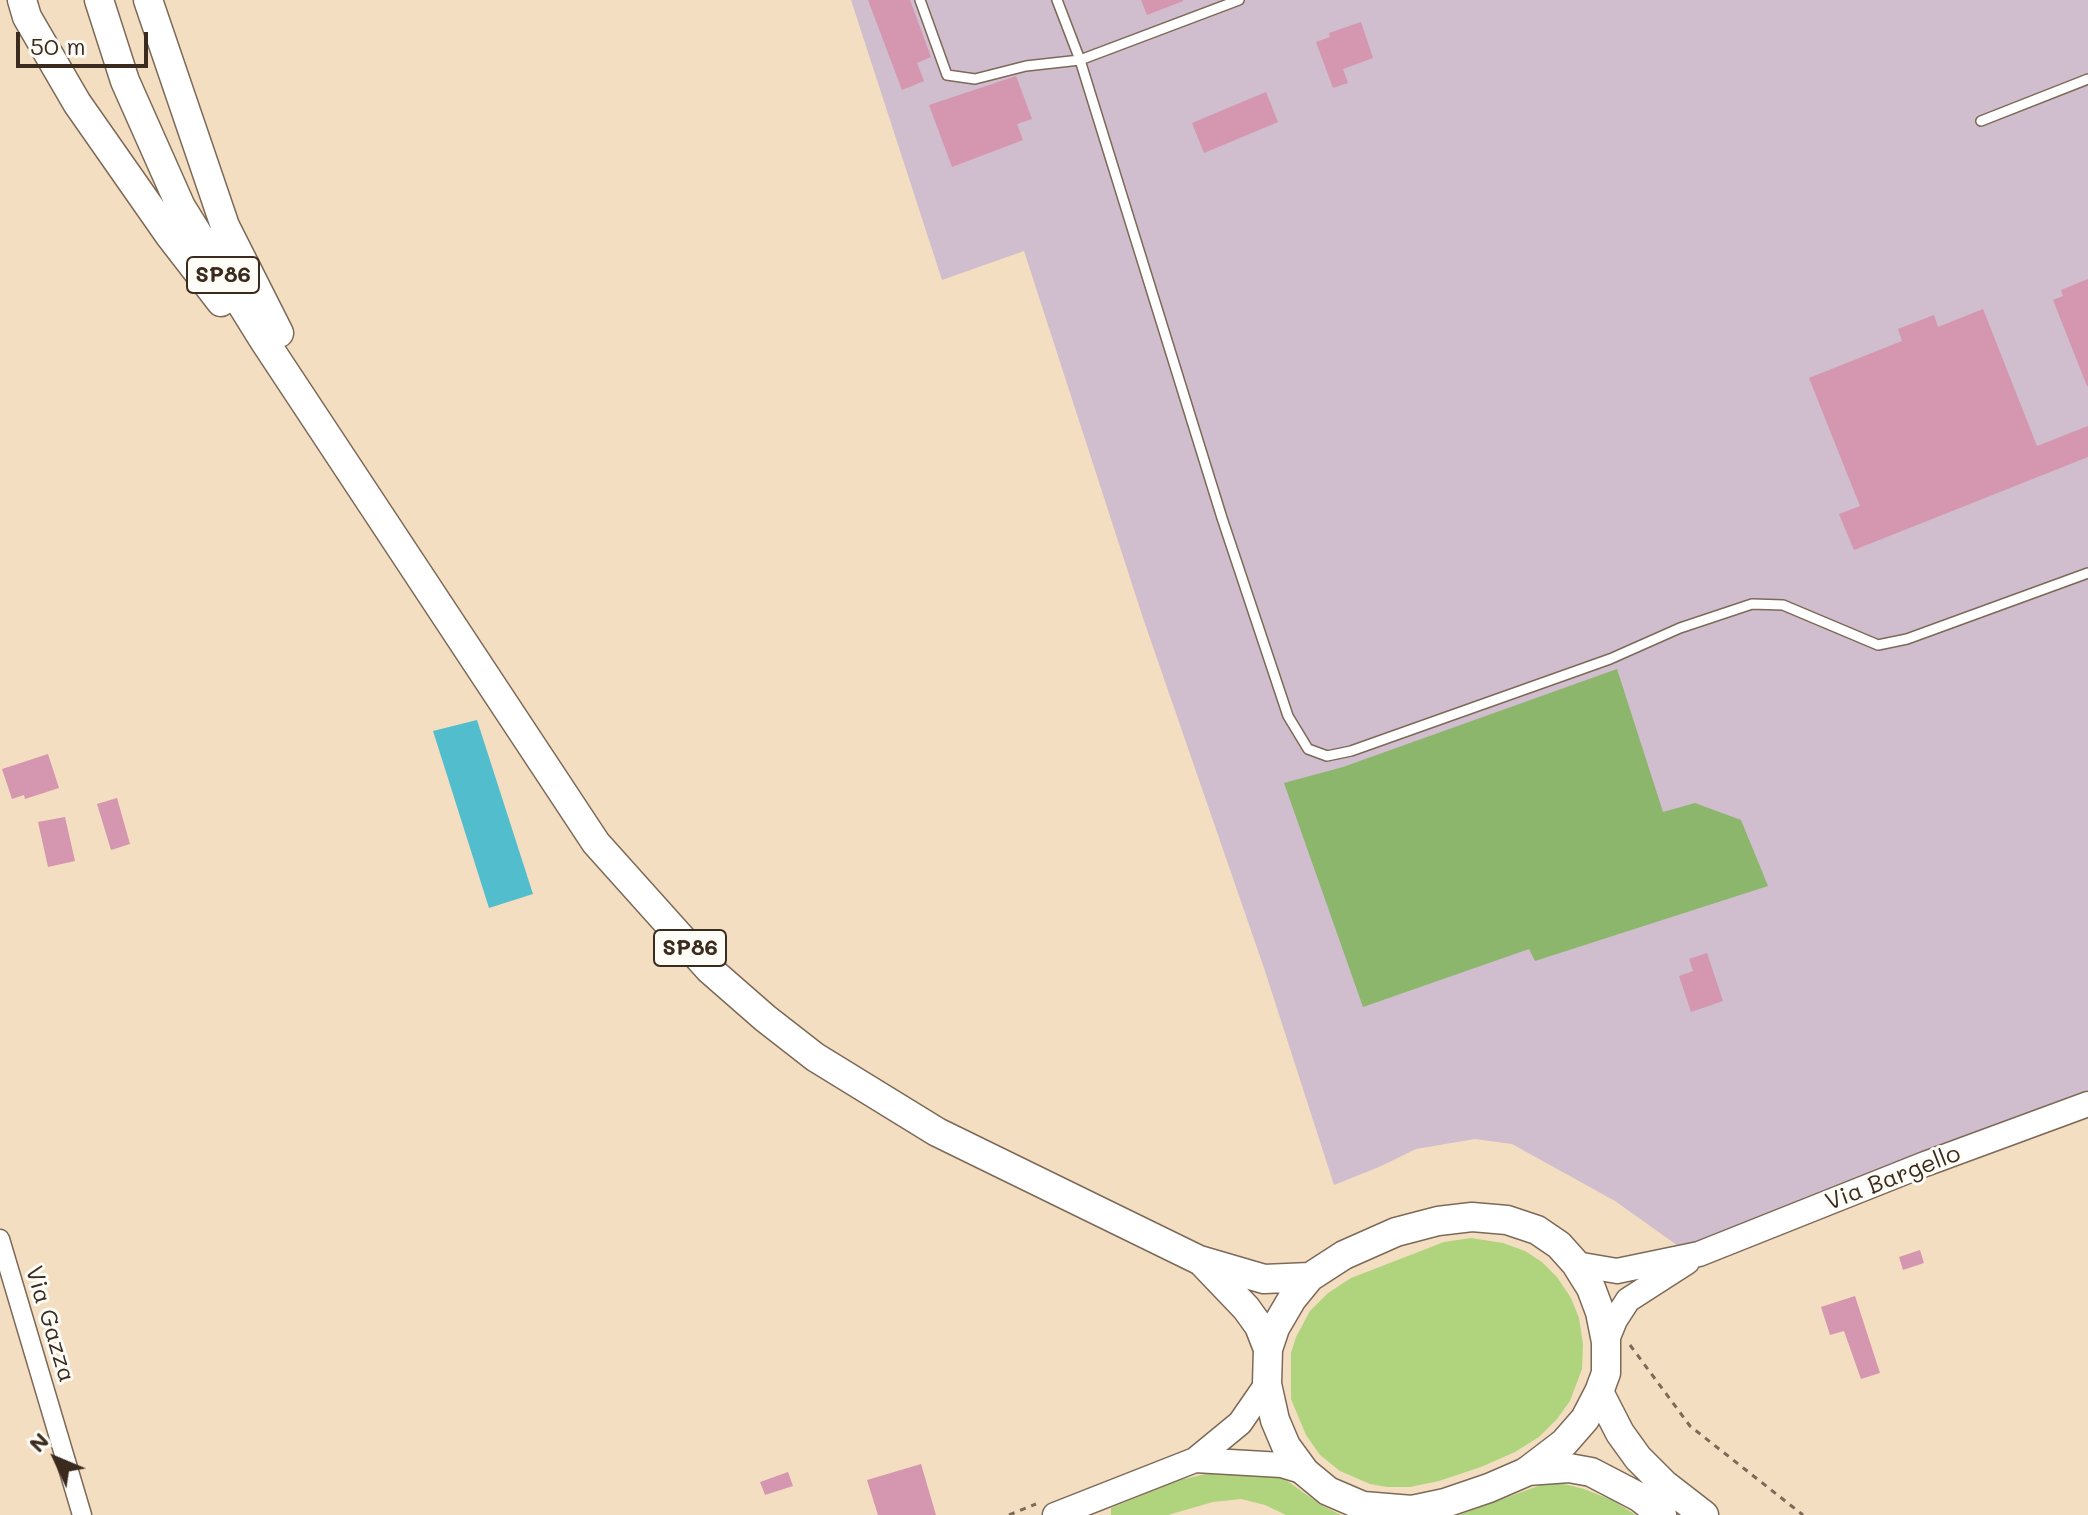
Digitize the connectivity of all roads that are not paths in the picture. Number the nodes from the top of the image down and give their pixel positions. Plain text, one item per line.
1 (2, 0) edge
2 (99, 0) edge
3 (148, 0) edge
4 (920, 0) edge
5 (1057, 0) edge
6 (1239, 0) edge
7 (24, 9) edge
8 (1080, 60) junction
9 (2088, 79) edge
10 (1981, 121) dead end
11 (342, 459) junction
12 (2088, 573) edge
13 (2088, 1104) edge
14 (0, 1239) edge
15 (1699, 1254) junction
16 (1199, 1260) junction
17 (1576, 1264) junction
18 (1310, 1277) junction
19 (1617, 1339) junction
20 (1268, 1349) junction
21 (1267, 1384) junction
22 (1599, 1392) junction
23 (1195, 1460) junction
24 (1305, 1472) junction
25 (1526, 1472) junction
26 (1048, 1508) edge
27 (82, 1515) edge
28 (1662, 1515) edge
29 (1704, 1515) edge

1 - 7 main road
2 - 11 main road, SP86
3 - 11 main road
4 - 8 lane
5 - 8 lane
6 - 8 lane
7 - 11 main road
8 - 12 lane
9 - 10 lane
11 - 16 main road, SP86
13 - 15 street, Via Bargello
14 - 27 street, Via Gazza
15 - 17 street, Via Bargello
15 - 19 street, Via Bargello
16 - 18 main road, SP86
16 - 20 main road, SP86
17 - 18 main road
17 - 19 main road
18 - 20 main road
19 - 22 main road
20 - 21 main road
21 - 23 street
21 - 24 main road
22 - 25 main road
22 - 29 main road
23 - 24 street
23 - 26 street
24 - 25 main road
25 - 28 main road

